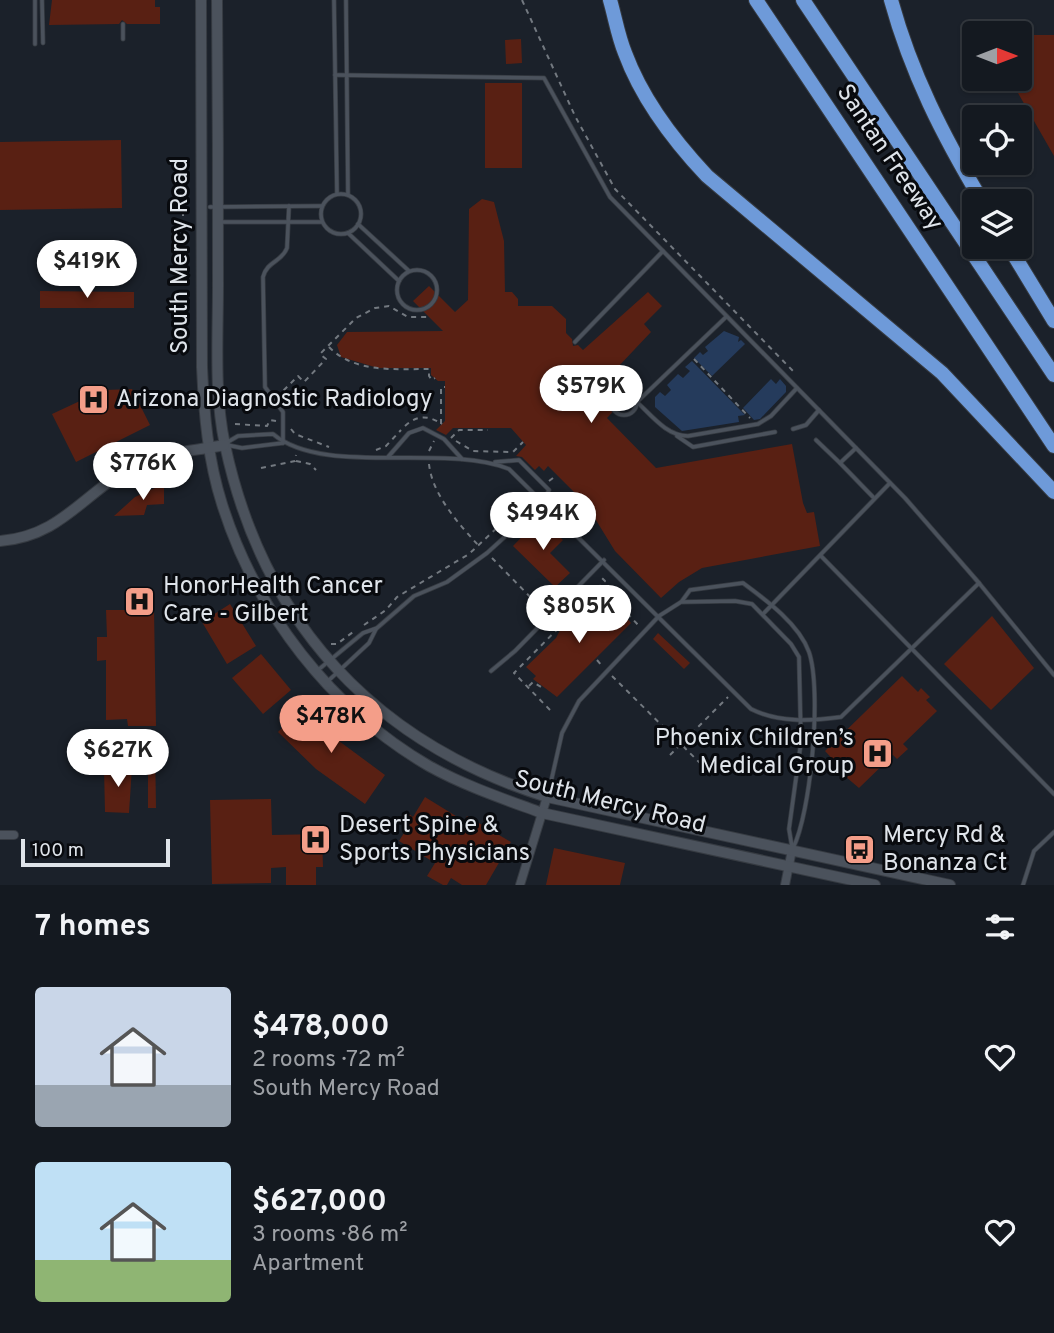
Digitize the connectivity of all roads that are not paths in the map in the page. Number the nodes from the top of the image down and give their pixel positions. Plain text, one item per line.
1 (35, 0) edge
2 (42, 0) edge
3 (201, 0) edge
4 (217, 0) edge
5 (334, 0) edge
6 (346, 0) edge
7 (610, 0) edge
8 (756, 0) edge
9 (803, 0) edge
10 (891, 0) edge
11 (122, 24) dead end
12 (123, 39) dead end
13 (43, 43) dead end
14 (35, 44) dead end
15 (335, 75) junction
16 (346, 75) junction
17 (975, 189) edge
18 (337, 194) junction
19 (348, 195) junction
20 (289, 206) junction
21 (322, 206) junction
22 (214, 207) junction
23 (218, 222) junction
24 (288, 222) junction
25 (322, 222) junction
26 (358, 224) junction
27 (348, 233) junction
28 (663, 251) junction
29 (1016, 259) edge
30 (410, 271) junction
31 (399, 281) junction
32 (726, 317) junction
33 (1054, 321) edge
34 (575, 342) dead end
35 (1054, 375) edge
36 (797, 388) junction
37 (637, 402) junction
38 (819, 410) junction
39 (793, 429) dead end
40 (775, 432) dead end
41 (677, 436) junction
42 (817, 440) dead end
43 (283, 443) junction
44 (224, 444) junction
45 (1054, 446) edge
46 (209, 448) junction
47 (856, 448) junction
48 (388, 457) junction
49 (462, 459) junction
50 (494, 463) junction
51 (840, 463) junction
52 (890, 482) junction
53 (1054, 492) edge
54 (873, 497) junction
55 (544, 501) junction
56 (0, 541) edge
57 (821, 556) junction
58 (604, 560) junction
59 (979, 583) junction
60 (681, 602) junction
61 (772, 606) junction
62 (763, 614) junction
63 (659, 616) junction
64 (377, 628) junction
65 (912, 650) junction
66 (329, 661) junction
67 (316, 671) junction
68 (491, 671) dead end
69 (338, 672) junction
70 (1054, 675) edge
71 (327, 682) junction
72 (801, 720) junction
73 (813, 721) junction
74 (1054, 794) edge
75 (547, 797) junction
76 (542, 813) junction
77 (1054, 832) edge
78 (0, 835) edge
79 (15, 835) dead end
80 (792, 850) junction
81 (789, 866) junction
82 (520, 885) edge
83 (785, 885) edge
84 (875, 885) edge
85 (950, 885) edge
86 (1023, 885) edge

1 - 14 lane
2 - 13 lane
3 - 46 main road, South Mercy Road
4 - 22 main road, South Mercy Road
5 - 15 lane
6 - 16 lane
7 - 53 highway
8 - 45 highway, Santan Freeway
9 - 35 highway, Santan Freeway
10 - 17 highway
11 - 12 lane
15 - 16 lane
15 - 18 lane
16 - 19 lane
16 - 28 lane
18 - 19 lane
18 - 21 lane
19 - 26 lane
20 - 21 lane
20 - 22 lane
20 - 24 lane
21 - 25 lane
22 - 23 main road, South Mercy Road
23 - 24 lane
23 - 44 main road, South Mercy Road
24 - 25 lane
24 - 43 lane
25 - 27 lane
26 - 27 lane
26 - 30 lane
27 - 31 lane
28 - 32 lane
28 - 34 lane
29 - 33 highway
30 - 31 lane
30 - 31 lane
32 - 36 lane
32 - 37 lane
36 - 38 lane
36 - 41 lane
37 - 37 lane
37 - 41 lane
38 - 39 lane
38 - 47 lane
40 - 41 lane
42 - 51 lane
43 - 44 lane
43 - 44 lane
43 - 48 lane
44 - 46 main road
44 - 66 main road, South Mercy Road
46 - 56 main road
46 - 67 main road, South Mercy Road
47 - 51 lane
47 - 52 lane
48 - 49 lane
48 - 49 lane
49 - 50 lane
50 - 55 lane
50 - 55 lane
51 - 54 lane
52 - 54 lane
52 - 59 lane
54 - 57 lane
55 - 58 lane
55 - 64 lane
57 - 61 lane
57 - 65 lane
58 - 63 lane
58 - 68 lane
59 - 65 lane
59 - 70 lane
60 - 61 lane
60 - 62 lane
60 - 63 lane
61 - 62 lane
61 - 73 lane
62 - 72 lane
63 - 72 lane
63 - 75 lane
64 - 66 lane
64 - 69 lane
65 - 73 lane
65 - 74 lane
66 - 67 lane
66 - 69 main road, South Mercy Road
67 - 71 main road, South Mercy Road
69 - 71 lane
69 - 75 main road, South Mercy Road
71 - 76 main road, South Mercy Road
72 - 73 lane
72 - 80 lane
73 - 80 lane
75 - 76 street
75 - 80 main road, South Mercy Road
76 - 81 main road, South Mercy Road
76 - 82 street
77 - 86 lane
78 - 79 street
80 - 81 street
80 - 85 main road, South Mercy Road
81 - 83 street
81 - 84 main road, South Mercy Road

